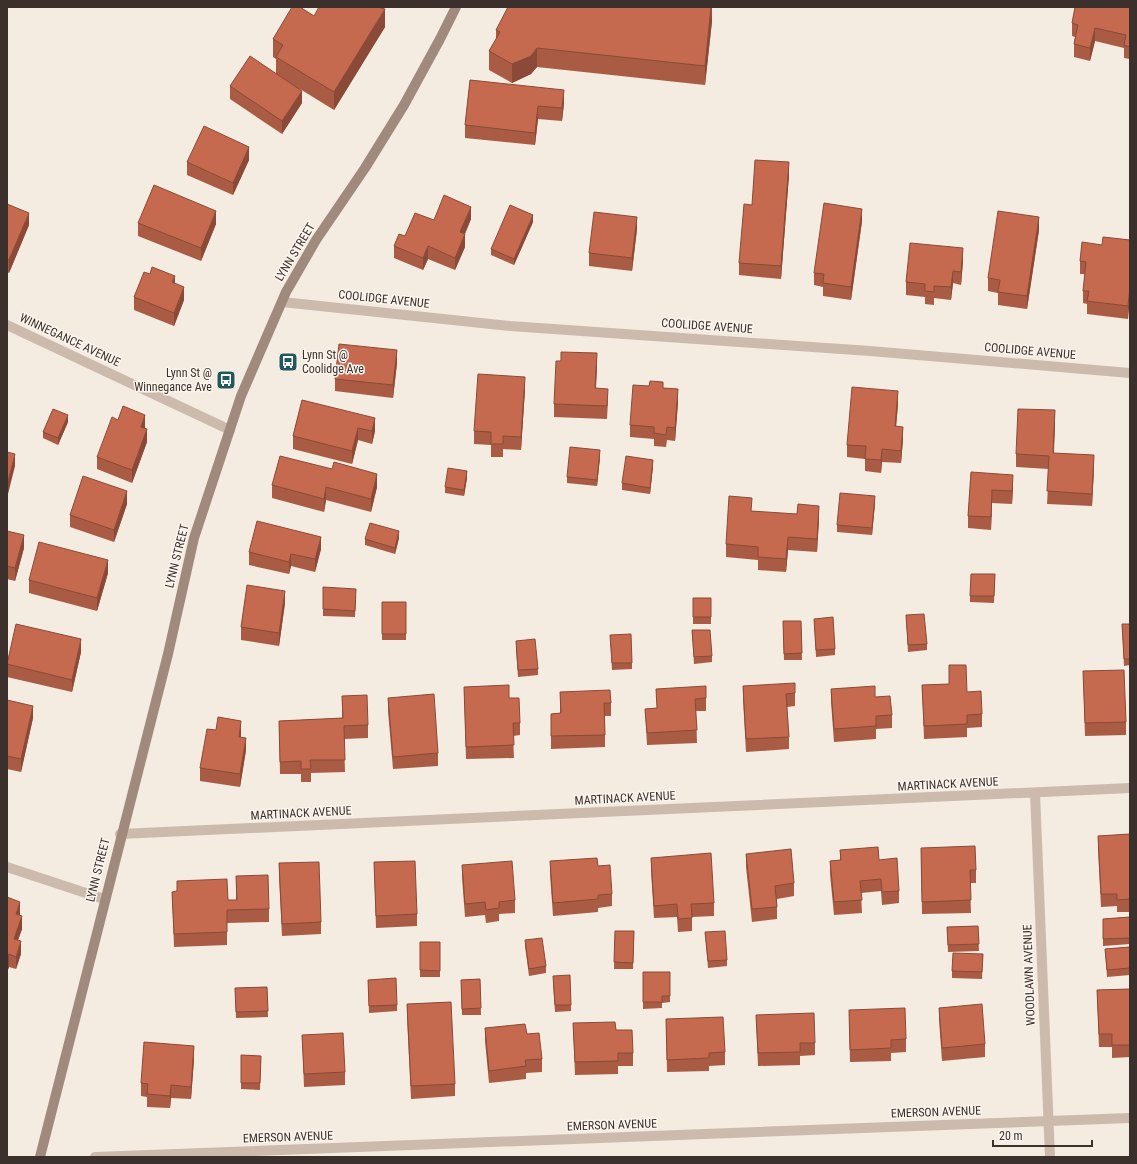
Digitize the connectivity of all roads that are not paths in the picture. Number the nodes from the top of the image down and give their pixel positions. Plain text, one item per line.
1 (456, 7) edge
2 (282, 302) junction
3 (7, 325) edge
4 (1130, 373) edge
5 (230, 430) junction
6 (1130, 788) edge
7 (1035, 793) junction
8 (120, 834) junction
9 (7, 867) edge
10 (104, 899) junction
11 (1130, 1118) edge
12 (1048, 1121) junction
13 (40, 1157) edge
14 (95, 1157) edge
15 (1050, 1157) edge

1 - 2 main road, LYNN STREET
2 - 4 street, COOLIDGE AVENUE
2 - 5 main road, LYNN STREET
3 - 5 street, WINNEGANCE AVENUE
5 - 8 main road, LYNN STREET
6 - 7 street, MARTINACK AVENUE
7 - 8 street, MARTINACK AVENUE
7 - 12 street, WOODLAWN AVENUE
8 - 10 main road, LYNN STREET
9 - 10 street
10 - 13 main road, LYNN STREET
11 - 12 street, EMERSON AVENUE
12 - 14 street, EMERSON AVENUE
12 - 15 street, WOODLAWN AVENUE

